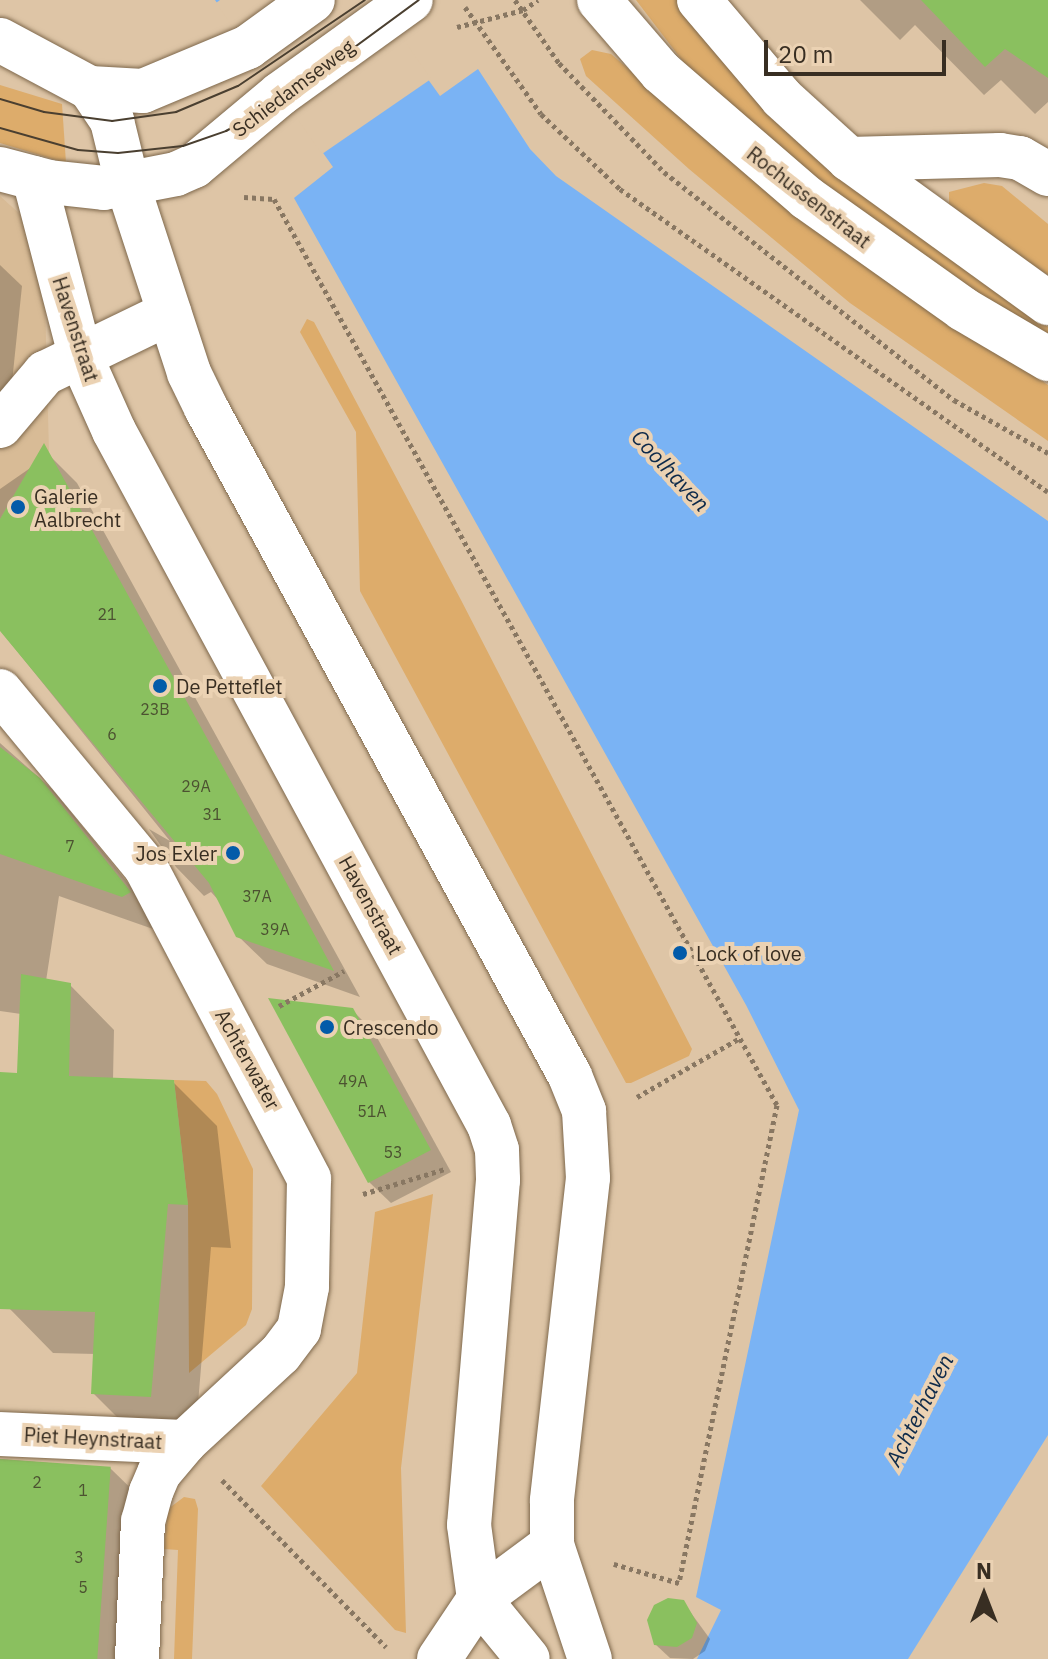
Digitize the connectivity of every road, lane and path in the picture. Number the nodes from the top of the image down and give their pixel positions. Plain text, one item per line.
1 (313, 0) edge
2 (460, 0) edge
3 (515, 0) edge
4 (538, 0) edge
5 (599, 0) edge
6 (699, 0) edge
7 (400, 9) edge
8 (523, 10) junction
9 (476, 22) junction
10 (0, 40) edge
11 (90, 88) junction
12 (849, 159) junction
13 (17, 174) edge
14 (1048, 174) edge
15 (128, 186) junction
16 (230, 196) dead end
17 (1048, 303) edge
18 (169, 313) junction
19 (80, 355) junction
20 (1048, 359) edge
21 (0, 426) edge
22 (1048, 453) edge
23 (1048, 492) edge
24 (0, 691) edge
25 (334, 976) dead end
26 (317, 986) dead end
27 (740, 1038) junction
28 (588, 1126) junction
29 (419, 1178) dead end
30 (370, 1191) dead end
31 (0, 1434) edge
32 (185, 1442) junction
33 (552, 1545) junction
34 (679, 1583) dead end
35 (479, 1599) junction
36 (389, 1650) dead end
37 (137, 1659) edge
38 (439, 1659) edge
39 (528, 1659) edge
40 (590, 1659) edge

1 - 11 street
2 - 9 path
3 - 8 path
4 - 8 path
5 - 20 street, Rochussenstraat
6 - 12 street
7 - 15 street, Schiedamseweg
8 - 9 path
8 - 22 path
9 - 23 path
10 - 11 street
11 - 15 street
12 - 14 street
12 - 17 street
13 - 15 street, Schiedamseweg
13 - 19 street, Havenstraat
15 - 18 street
16 - 27 path
18 - 19 street
18 - 28 street
19 - 21 street
19 - 35 street, Havenstraat
24 - 32 street, Achterwater
25 - 26 path
27 - 28 path
27 - 34 path
28 - 33 street
29 - 30 path
31 - 32 street, Piet Heynstraat
32 - 36 path
32 - 37 street, Achterwater
33 - 35 street
33 - 40 street
35 - 38 street
35 - 39 street

